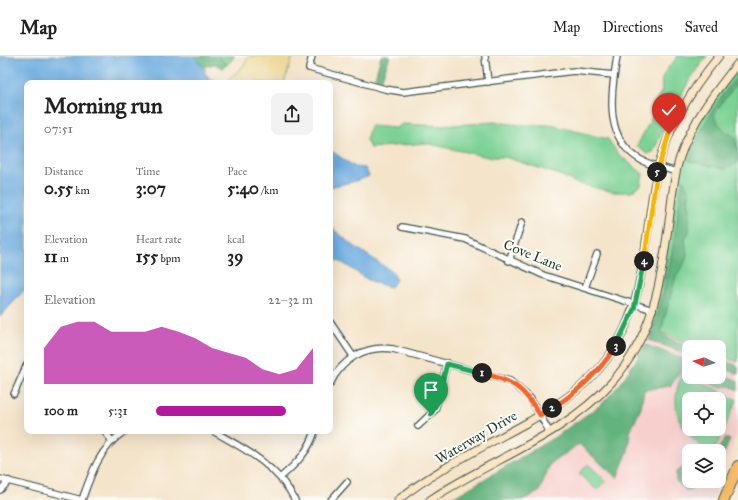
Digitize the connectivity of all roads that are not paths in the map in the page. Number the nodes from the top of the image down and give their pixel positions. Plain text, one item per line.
1 (312, 56) edge
2 (485, 56) edge
3 (617, 56) edge
4 (719, 56) edge
5 (738, 62) edge
6 (614, 75) junction
7 (488, 82) junction
8 (659, 166) junction
9 (676, 172) junction
10 (522, 222) dead end
11 (402, 227) dead end
12 (597, 254) dead end
13 (509, 261) junction
14 (586, 288) junction
15 (635, 304) junction
16 (653, 310) junction
17 (333, 326) edge
18 (353, 356) junction
19 (447, 364) junction
20 (24, 371) edge
21 (333, 379) edge
22 (14, 394) dead end
23 (540, 415) junction
24 (418, 426) dead end
25 (549, 431) junction
26 (106, 434) edge
27 (121, 434) edge
28 (219, 434) edge
29 (314, 434) edge
30 (112, 441) junction
31 (738, 466) edge
32 (281, 477) junction
33 (0, 479) edge
34 (9, 481) junction
35 (347, 482) dead end
36 (0, 490) edge
37 (59, 498) edge
38 (82, 500) edge
39 (295, 500) edge
40 (331, 500) edge
41 (398, 500) edge
42 (430, 500) edge
43 (724, 500) edge

1 - 7 street
2 - 7 street
3 - 6 street
4 - 8 street, Waterway Drive
5 - 9 street
6 - 7 street
6 - 8 street
8 - 9 street
8 - 15 street, Waterway Drive
9 - 16 street
10 - 13 street
11 - 13 street, Cove Lane
12 - 14 street
13 - 14 street, Cove Lane
14 - 15 street, Cove Lane
15 - 16 street, Cove Lane
15 - 23 street, Waterway Drive
16 - 25 street
17 - 18 street
18 - 19 street
18 - 21 street
19 - 23 street
19 - 24 street
20 - 22 street
23 - 25 street
23 - 41 street, Waterway Drive
25 - 42 street
26 - 30 street
27 - 30 street
28 - 32 street
29 - 32 street
30 - 38 street
31 - 43 highway
32 - 39 street
33 - 34 street
34 - 36 street
34 - 37 street
35 - 40 street
37 - 38 street

